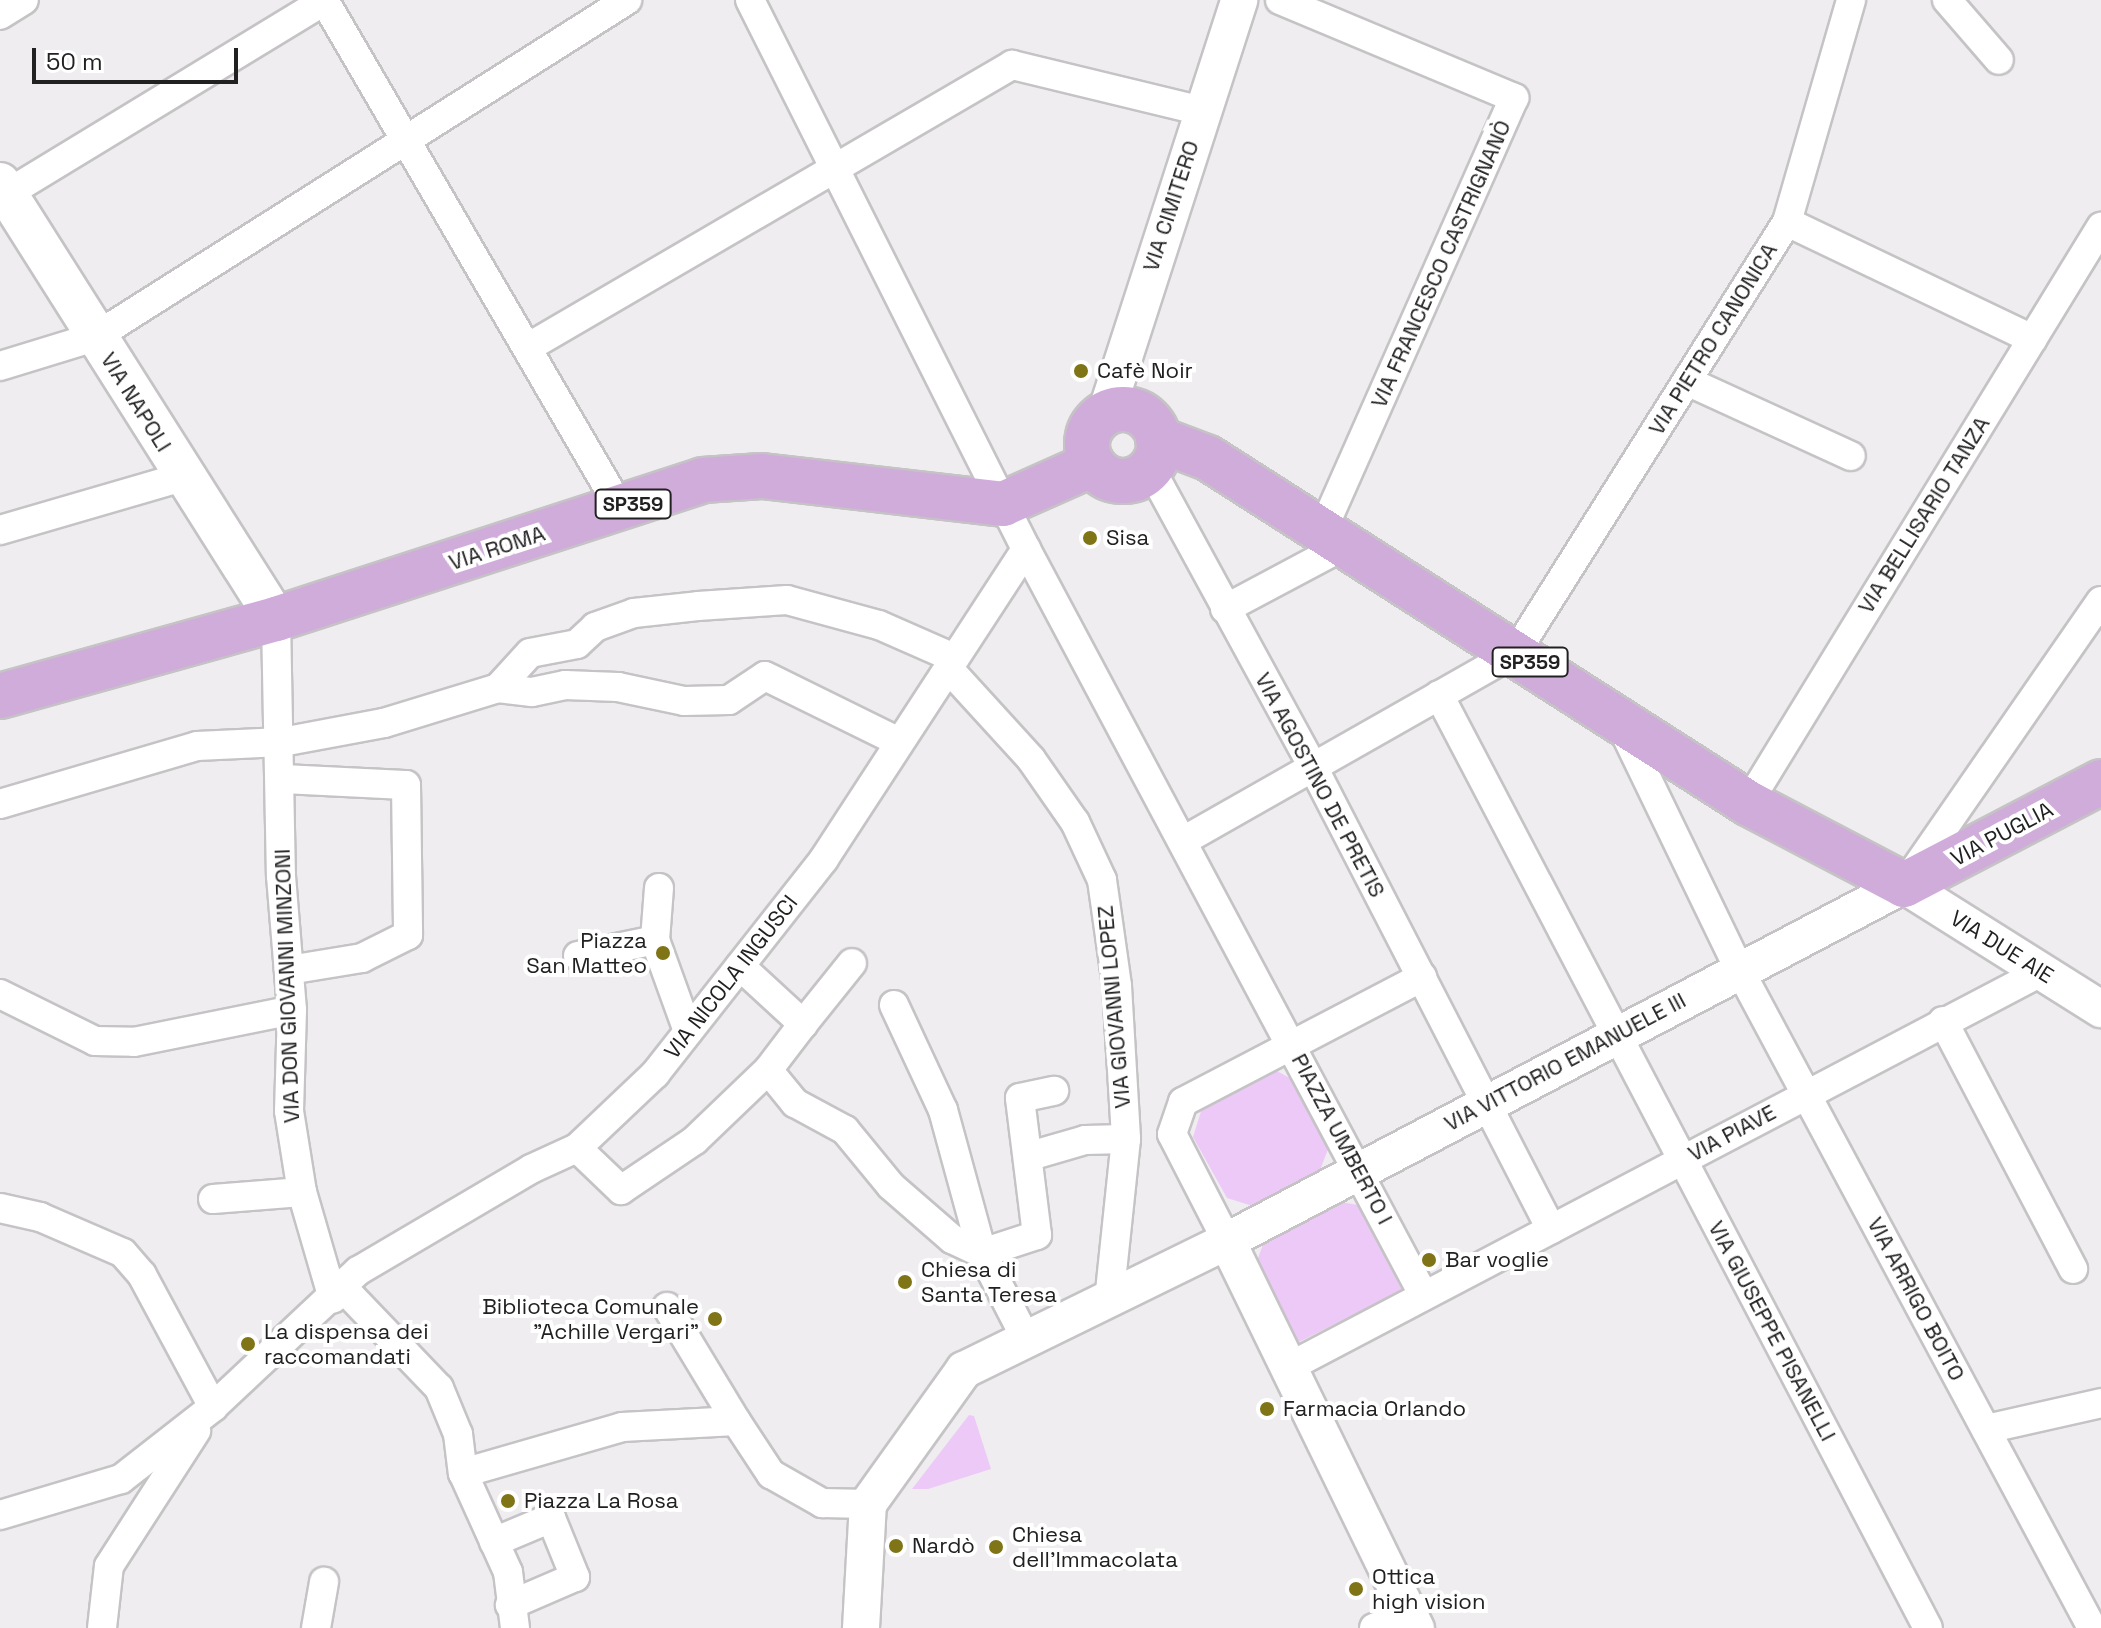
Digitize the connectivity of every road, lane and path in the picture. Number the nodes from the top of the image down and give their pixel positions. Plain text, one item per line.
1 (24, 0) edge
2 (325, 0) edge
3 (627, 0) edge
4 (750, 0) edge
5 (1239, 0) edge
6 (1280, 0) edge
7 (1851, 0) edge
8 (1947, 0) edge
9 (0, 15) edge
10 (1999, 60) dead end
11 (1202, 111) junction
12 (405, 141) junction
13 (833, 169) junction
14 (2, 192) edge
15 (1787, 222) junction
16 (2101, 227) edge
17 (95, 337) junction
18 (2032, 339) junction
19 (527, 348) junction
20 (0, 366) edge
21 (1687, 381) junction
22 (1106, 413) junction
23 (1154, 453) junction
24 (1851, 456) dead end
25 (1093, 464) junction
26 (183, 477) junction
27 (1003, 504) junction
28 (620, 508) junction
29 (0, 530) edge
30 (1335, 537) junction
31 (1026, 549) junction
32 (2101, 601) edge
33 (1225, 609) junction
34 (276, 619) junction
35 (1516, 652) junction
36 (951, 663) junction
37 (498, 688) junction
38 (1439, 695) junction
39 (0, 696) edge
40 (1621, 723) junction
41 (282, 742) junction
42 (899, 742) junction
43 (1313, 767) junction
44 (282, 779) junction
45 (2101, 782) edge
46 (1748, 803) junction
47 (0, 804) edge
48 (1183, 841) junction
49 (1904, 885) junction
50 (659, 888) dead end
51 (655, 940) junction
52 (578, 956) dead end
53 (852, 963) dead end
54 (740, 966) junction
55 (1739, 969) junction
56 (289, 970) junction
57 (2041, 972) junction
58 (1422, 977) junction
59 (0, 994) edge
60 (894, 1005) dead end
61 (2101, 1009) edge
62 (292, 1010) junction
63 (1943, 1021) junction
64 (803, 1024) junction
65 (688, 1031) junction
66 (1617, 1034) junction
67 (1292, 1045) junction
68 (768, 1070) junction
69 (1054, 1091) dead end
70 (1806, 1094) junction
71 (1488, 1103) junction
72 (1126, 1139) junction
73 (577, 1148) junction
74 (1030, 1156) junction
75 (1683, 1159) junction
76 (1360, 1171) junction
77 (302, 1192) junction
78 (213, 1199) dead end
79 (0, 1208) edge
80 (1551, 1229) junction
81 (1227, 1241) junction
82 (982, 1253) junction
83 (2073, 1269) dead end
84 (338, 1294) junction
85 (1424, 1296) junction
86 (1109, 1302) junction
87 (667, 1307) dead end
88 (1026, 1339) junction
89 (1287, 1368) junction
90 (2101, 1403) edge
91 (213, 1407) junction
92 (736, 1421) junction
93 (1986, 1429) junction
94 (463, 1473) junction
95 (868, 1504) junction
96 (0, 1515) edge
97 (494, 1542) junction
98 (324, 1582) dead end
99 (512, 1617) edge
100 (1413, 1620) edge
101 (1916, 1624) edge
102 (102, 1628) edge
103 (316, 1628) edge
104 (861, 1628) edge
105 (1374, 1628) edge
106 (2092, 1628) edge

1 - 9 street
2 - 12 street
2 - 14 street
3 - 12 street
4 - 13 street
5 - 11 street, VIA CIMITERO
6 - 30 street, VIA FRANCESCO CASTRIGNANÒ
7 - 15 street, VIA PIETRO CANONICA
8 - 10 street
11 - 13 street
11 - 22 street, VIA CIMITERO
12 - 17 street
12 - 19 street
13 - 19 street
13 - 27 street
14 - 17 main road, VIA NAPOLI
15 - 18 street
15 - 21 street, VIA PIETRO CANONICA
16 - 18 street, VIA BELLISARIO TANZA
17 - 20 street
17 - 26 main road, VIA NAPOLI
18 - 46 street, VIA BELLISARIO TANZA
19 - 28 street
21 - 24 street
21 - 35 street, VIA PIETRO CANONICA
22 - 23 main road
22 - 25 main road
23 - 25 main road
23 - 30 main road, SP359
23 - 33 street, VIA AGOSTINO DE PRETIS
25 - 27 main road
26 - 29 street
26 - 34 main road, VIA NAPOLI
27 - 28 main road, VIA ROMA / SP359
27 - 31 street
28 - 34 main road, VIA ROMA / SP359
30 - 33 street
30 - 35 main road, SP359
31 - 36 street, VIA NICOLA INGUSCI
31 - 48 street
32 - 49 street
33 - 43 street, VIA AGOSTINO DE PRETIS
34 - 39 main road, VIA ROMA / SP359
34 - 41 street, VIA DON GIOVANNI MINZONI
35 - 38 street
35 - 40 main road, SP359
36 - 37 street
36 - 42 street, VIA NICOLA INGUSCI
36 - 72 street, VIA GIOVANNI LOPEZ
37 - 41 street
37 - 42 street
38 - 43 street
38 - 66 street, VIA GIUSEPPE PISANELLI
40 - 46 main road, SP359
40 - 55 street, VIA ARRIGO BOITO
41 - 44 street, VIA DON GIOVANNI MINZONI
41 - 47 street
42 - 54 street, VIA NICOLA INGUSCI
43 - 48 street
43 - 58 street, VIA AGOSTINO DE PRETIS
44 - 56 street, VIA DON GIOVANNI MINZONI
44 - 56 street
45 - 49 main road, VIA PUGLIA
46 - 49 main road, SP359
48 - 67 street
49 - 55 street, VIA VITTORIO EMANUELE III
49 - 57 street, VIA DUE AIE
50 - 51 street
51 - 52 street
51 - 65 street
53 - 64 street
54 - 64 street
54 - 65 street, VIA NICOLA INGUSCI
55 - 66 street, VIA VITTORIO EMANUELE III
55 - 70 street, VIA ARRIGO BOITO
56 - 62 street, VIA DON GIOVANNI MINZONI
57 - 61 street, VIA DUE AIE
57 - 63 street, VIA PIAVE
58 - 67 street
58 - 71 street, VIA AGOSTINO DE PRETIS
59 - 62 street
60 - 82 street
62 - 77 street, VIA DON GIOVANNI MINZONI
63 - 70 street, VIA PIAVE
63 - 83 street
64 - 68 street
65 - 73 street, VIA NICOLA INGUSCI
66 - 71 street, VIA VITTORIO EMANUELE III
66 - 75 street, VIA GIUSEPPE PISANELLI
67 - 76 street, PIAZZA UMBERTO I
67 - 81 street, PIAZZA UMBERTO I
68 - 73 street
68 - 82 street
69 - 74 street
70 - 75 street, VIA PIAVE
70 - 93 street, VIA ARRIGO BOITO
71 - 76 street, VIA VITTORIO EMANUELE III
71 - 80 street, VIA AGOSTINO DE PRETIS
72 - 74 street
72 - 86 street, VIA GIOVANNI LOPEZ
73 - 84 street, VIA NICOLA INGUSCI
74 - 82 street
75 - 80 street, VIA PIAVE
75 - 101 street, VIA GIUSEPPE PISANELLI
76 - 81 street, VIA VITTORIO EMANUELE III
76 - 85 street, PIAZZA UMBERTO I
77 - 78 street
77 - 84 street, VIA DON GIOVANNI MINZONI
79 - 91 street
80 - 85 street, VIA PIAVE
81 - 86 street, VIA VITTORIO EMANUELE III
81 - 89 street, PIAZZA UMBERTO I
82 - 88 street
84 - 91 street, VIA NICOLA INGUSCI
84 - 94 street
85 - 89 street
86 - 88 street, VIA VITTORIO EMANUELE III
87 - 92 street
88 - 95 street, VIA VITTORIO EMANUELE III
89 - 100 street, PIAZZA UMBERTO I
90 - 93 street
91 - 96 street
91 - 102 street
92 - 94 street
92 - 95 street
93 - 106 street, VIA ARRIGO BOITO
94 - 97 street
95 - 104 street
97 - 99 street
97 - 99 street
98 - 103 street
100 - 105 street

